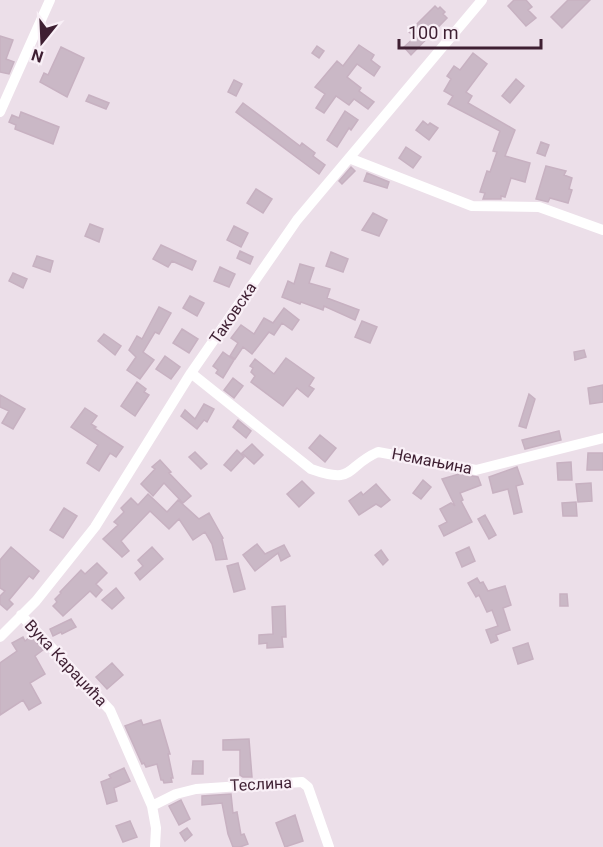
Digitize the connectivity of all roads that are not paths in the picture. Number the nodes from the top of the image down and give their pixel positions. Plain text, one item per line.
1 (50, 0) edge
2 (482, 0) edge
3 (0, 112) edge
4 (349, 158) junction
5 (603, 230) edge
6 (191, 373) junction
7 (603, 438) edge
8 (21, 615) junction
9 (0, 637) edge
10 (153, 806) junction
11 (155, 847) edge
12 (329, 847) edge

1 - 3 street
2 - 4 street, Таковска
4 - 5 street
4 - 6 street, Таковска
6 - 7 street, Немањина
6 - 8 street, Таковска
8 - 9 street, Таковска
8 - 10 street, Вука Караџића
10 - 11 street, Вука Караџића
10 - 12 street, Теслина

